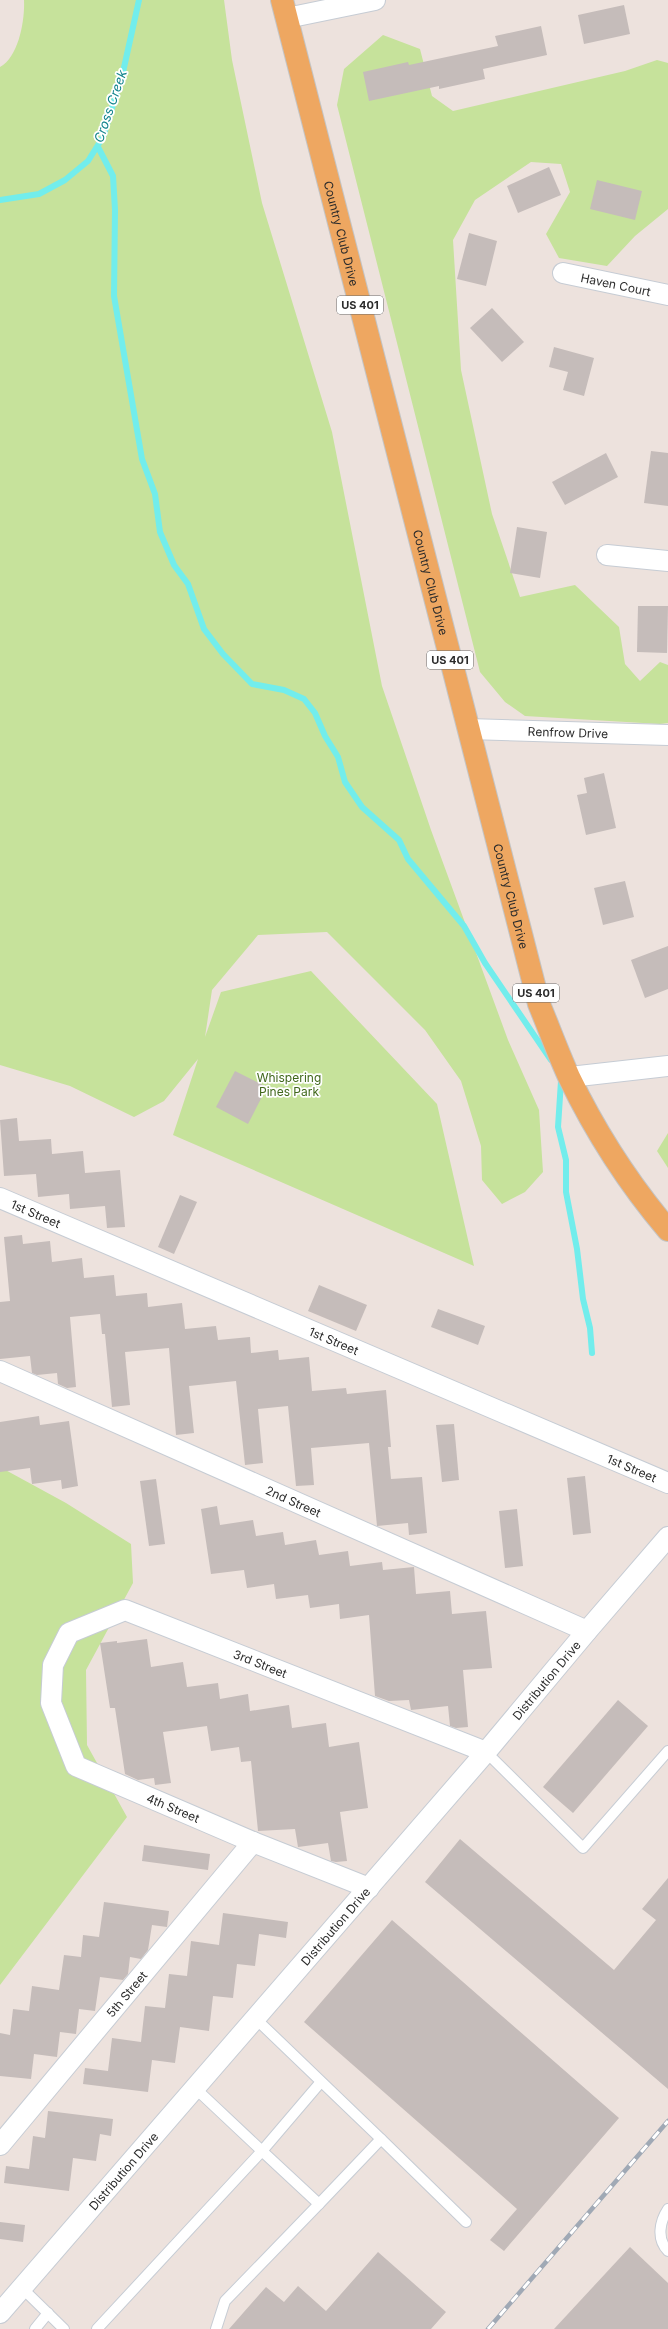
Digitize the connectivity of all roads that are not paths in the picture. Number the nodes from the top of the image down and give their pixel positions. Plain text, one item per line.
1 (375, 0) edge
2 (284, 9) edge
3 (563, 273) dead end
4 (668, 295) edge
5 (607, 555) dead end
6 (668, 561) edge
7 (468, 729) junction
8 (668, 735) edge
9 (668, 1066) edge
10 (570, 1077) junction
11 (0, 1198) edge
12 (668, 1230) edge
13 (0, 1371) edge
14 (668, 1483) edge
15 (668, 1537) edge
16 (587, 1630) junction
17 (53, 1665) joint
18 (668, 1751) edge
19 (486, 1752) junction
20 (253, 1842) junction
21 (369, 1888) junction
22 (255, 2018) junction
23 (320, 2083) junction
24 (195, 2088) junction
25 (381, 2139) junction
26 (0, 2145) edge
27 (262, 2151) junction
28 (320, 2204) junction
29 (668, 2209) edge
30 (466, 2222) dead end
31 (668, 2251) edge
32 (22, 2288) junction
33 (0, 2313) edge
34 (48, 2313) junction
35 (35, 2329) edge
36 (64, 2329) edge
37 (97, 2329) edge
38 (216, 2329) edge

1 - 2 street
2 - 7 main road, Country Club Drive / US 401
3 - 4 street, Haven Court
5 - 6 street
7 - 8 street, Renfrow Drive
7 - 10 main road, Country Club Drive / US 401
9 - 10 street
10 - 12 main road, Country Club Drive / US 401
11 - 14 street, 1st Street
13 - 16 street, 2nd Street
15 - 16 street, Distribution Drive
16 - 19 street, Distribution Drive
17 - 19 street, 3rd Street
17 - 20 street, 4th Street
18 - 19 lane
19 - 21 street, Distribution Drive
20 - 21 street, 4th Street
20 - 26 street, 5th Street
21 - 22 street, Distribution Drive
22 - 23 lane
22 - 24 street, Distribution Drive
23 - 25 lane
23 - 27 lane
24 - 27 lane
24 - 32 street, Distribution Drive
25 - 28 lane
25 - 30 lane
27 - 28 lane
27 - 37 lane
28 - 38 lane
29 - 31 lane
32 - 33 street, Distribution Drive
32 - 34 lane
34 - 35 lane
34 - 36 lane

